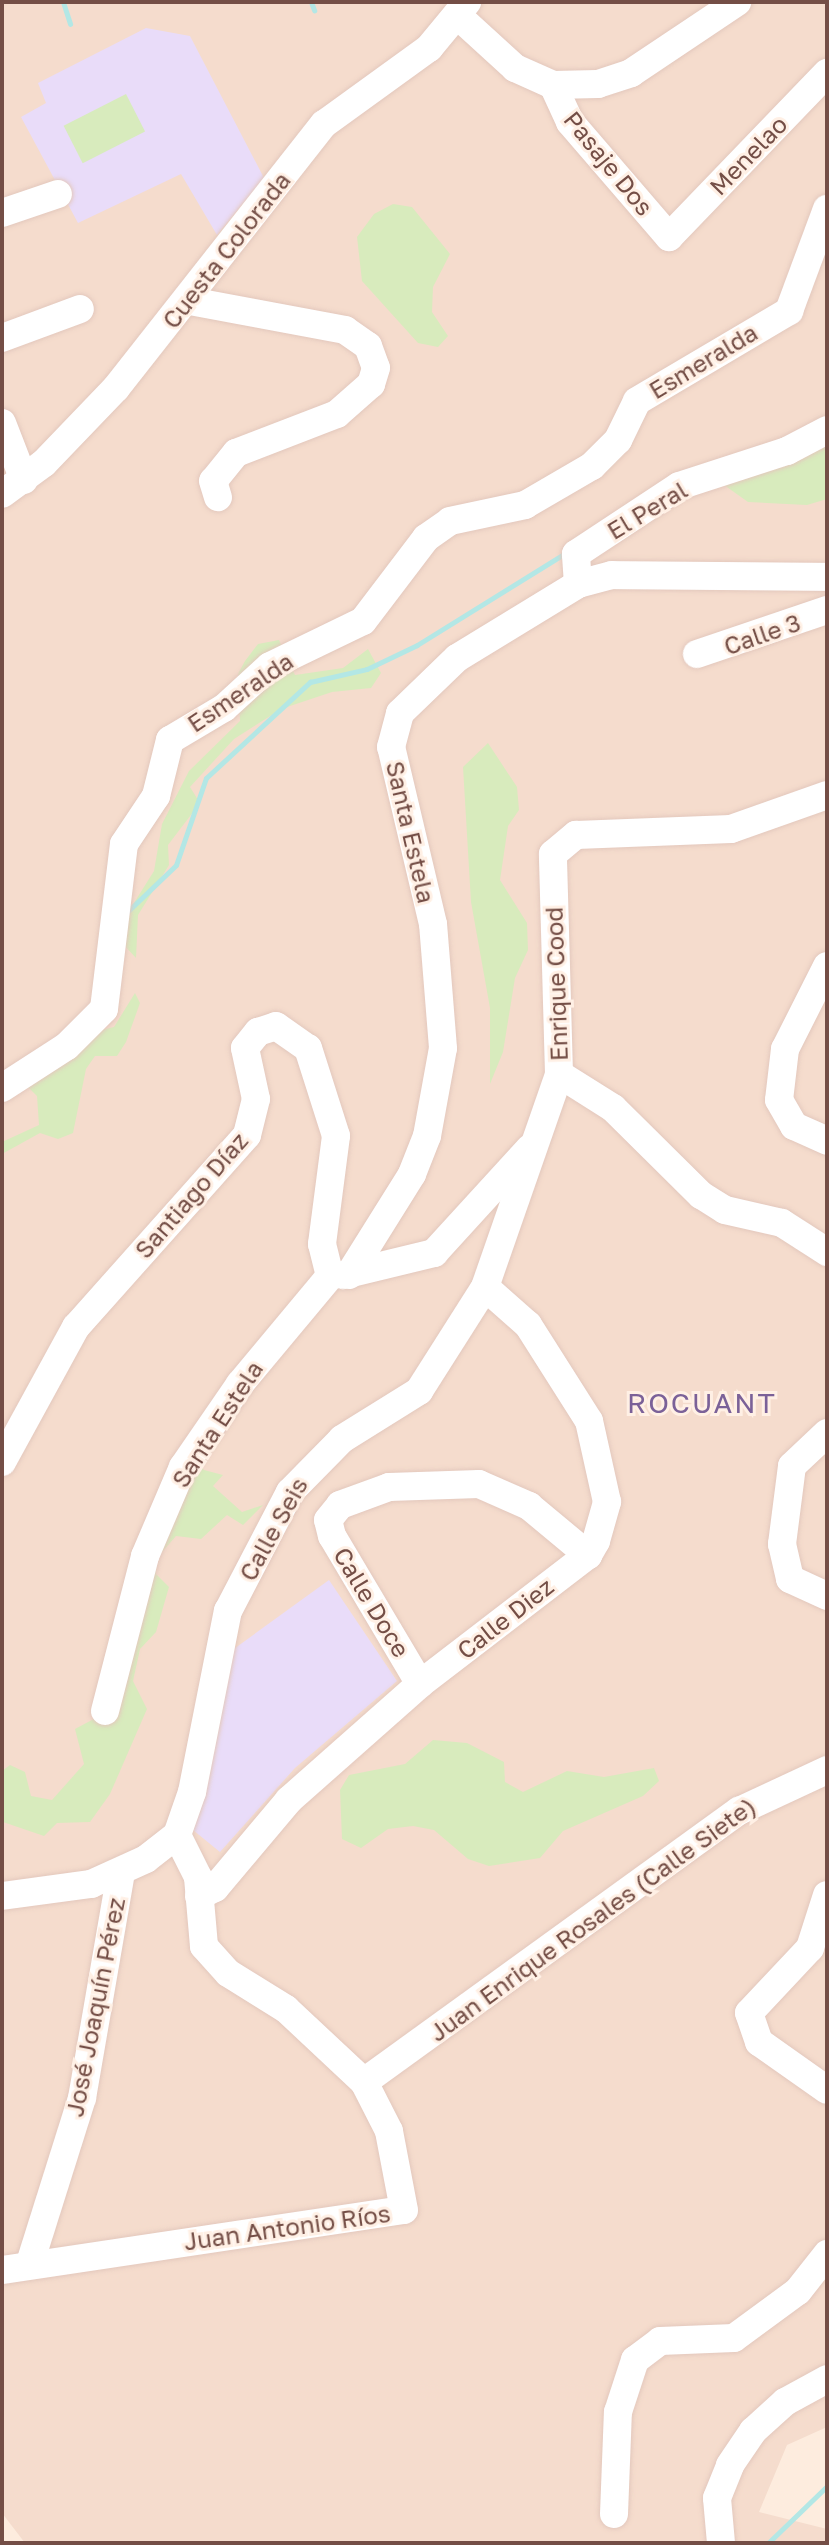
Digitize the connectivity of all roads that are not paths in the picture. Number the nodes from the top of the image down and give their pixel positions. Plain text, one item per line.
1 (737, 2) edge
2 (462, 8) edge
3 (827, 73) edge
4 (554, 85) junction
5 (58, 194) dead end
6 (827, 209) edge
7 (2, 213) edge
8 (669, 237) joint
9 (190, 301) junction
10 (80, 309) dead end
11 (2, 338) edge
12 (2, 424) edge
13 (827, 430) edge
14 (13, 487) edge
15 (218, 497) dead end
16 (827, 577) edge
17 (578, 584) junction
18 (827, 610) edge
19 (697, 654) dead end
20 (827, 795) edge
21 (827, 966) edge
22 (559, 1074) junction
23 (2, 1088) edge
24 (539, 1138) junction
25 (827, 1141) edge
26 (827, 1252) edge
27 (340, 1276) junction
28 (485, 1287) junction
29 (827, 1433) edge
30 (2, 1462) edge
31 (587, 1555) junction
32 (827, 1596) edge
33 (420, 1684) junction
34 (105, 1711) dead end
35 (827, 1770) edge
36 (177, 1835) junction
37 (121, 1872) junction
38 (827, 1895) edge
39 (2, 1896) edge
40 (199, 1896) junction
41 (364, 2082) junction
42 (827, 2090) edge
43 (827, 2254) edge
44 (30, 2263) junction
45 (2, 2270) edge
46 (827, 2379) edge
47 (614, 2514) dead end
48 (721, 2543) edge

1 - 4 street
2 - 4 street
2 - 9 street, Cuesta Colorada
3 - 8 street, Menelao
4 - 8 street, Pasaje Dos
5 - 7 street
6 - 23 street, Esmeralda
9 - 14 street, Cuesta Colorada
9 - 15 street
10 - 11 street
12 - 14 street
13 - 17 street, El Peral
16 - 17 street, Santa Estela
17 - 27 street, Santa Estela
18 - 19 street, Calle 3
20 - 22 street, Enrique Cood
21 - 25 street
22 - 24 street, Calle Seis
22 - 26 street, Enrique Cood
24 - 27 street
24 - 28 street, Calle Seis
27 - 30 street, Santiago Díaz
27 - 34 street, Santa Estela
28 - 31 street
28 - 36 street, Calle Seis
29 - 32 street
31 - 33 street, Calle Diez
31 - 33 street, Calle Doce
33 - 40 street, Calle Diez
35 - 41 street, Juan Enrique Rosales (Calle Siete)
36 - 37 street
36 - 40 street, Juan Antonio Ríos
37 - 39 street
37 - 44 street, José Joaquín Pérez
38 - 42 street
40 - 41 street, Juan Antonio Ríos
41 - 44 street, Juan Antonio Ríos
43 - 47 street
44 - 45 street, Juan Antonio Ríos
46 - 48 street

